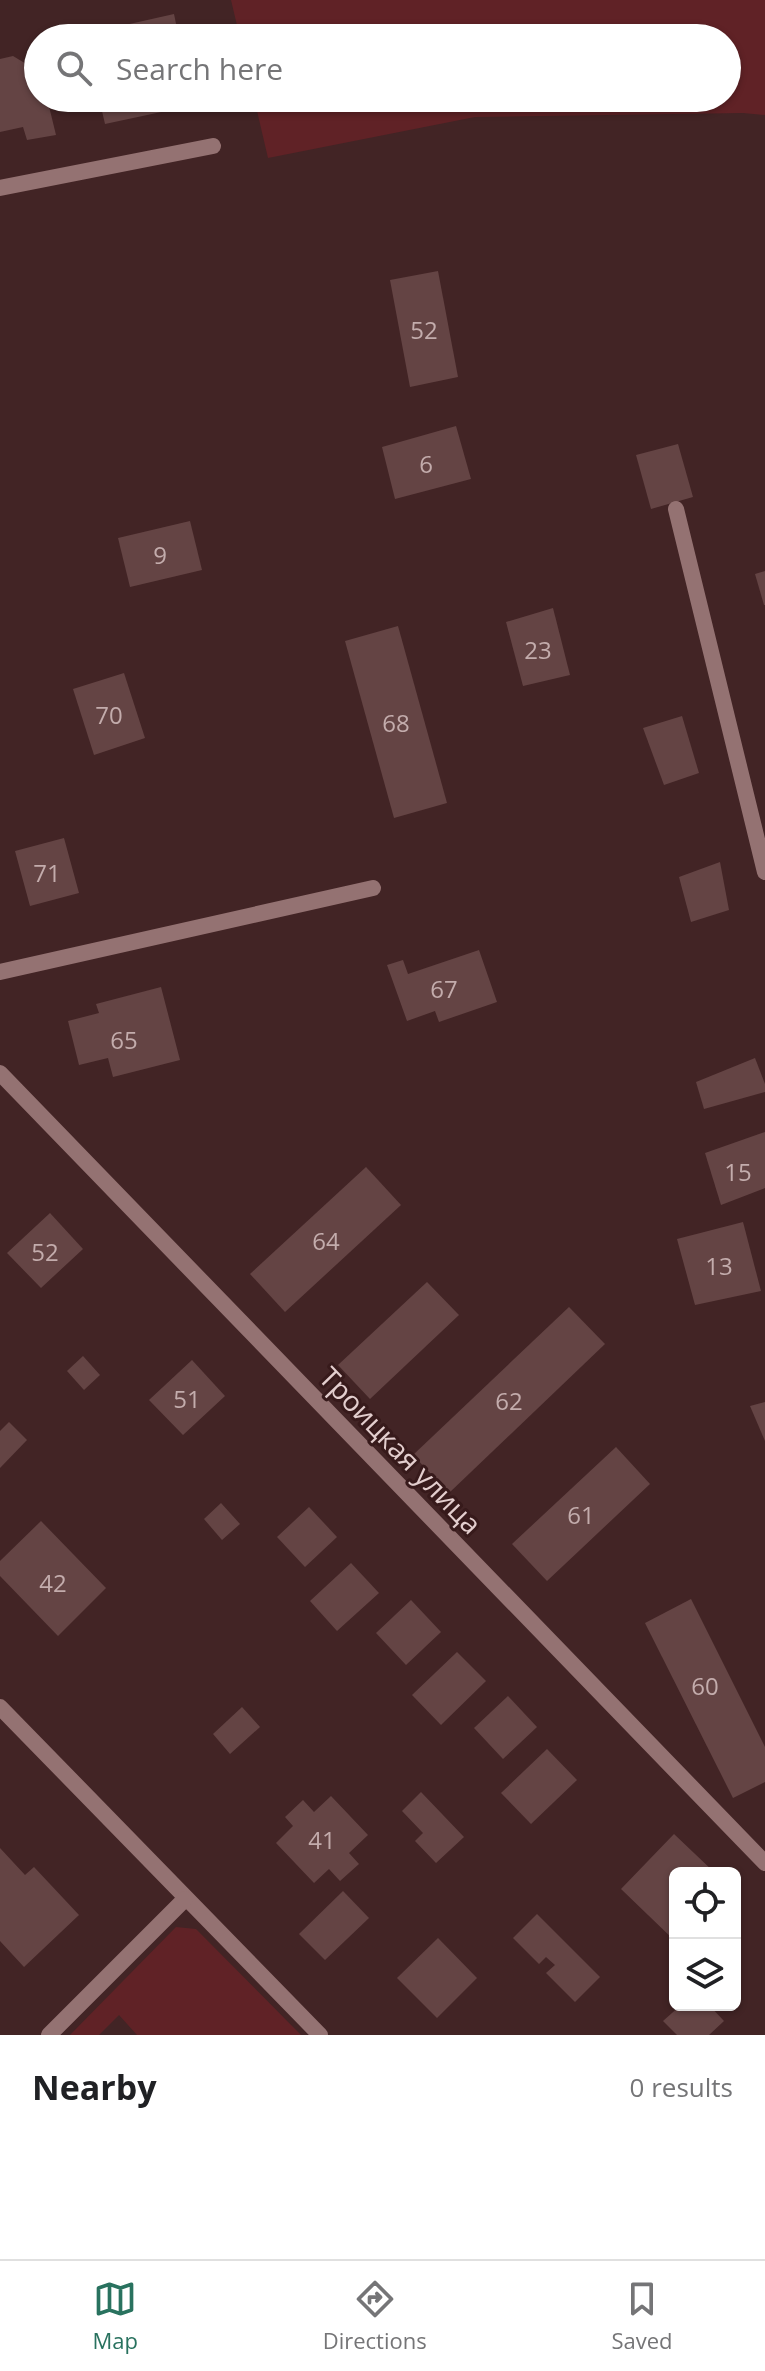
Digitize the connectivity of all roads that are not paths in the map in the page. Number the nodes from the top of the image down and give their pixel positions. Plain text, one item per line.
1 (213, 146) dead end
2 (0, 188) edge
3 (676, 509) dead end
4 (765, 872) edge
5 (373, 888) dead end
6 (0, 972) edge
7 (0, 1073) edge
8 (0, 1707) edge
9 (765, 1863) edge
10 (185, 1899) junction
11 (49, 2035) edge
12 (320, 2035) edge

1 - 2 street
3 - 4 street
5 - 6 street
7 - 9 street, Троицкая улица
8 - 10 street
10 - 11 street
10 - 12 street

